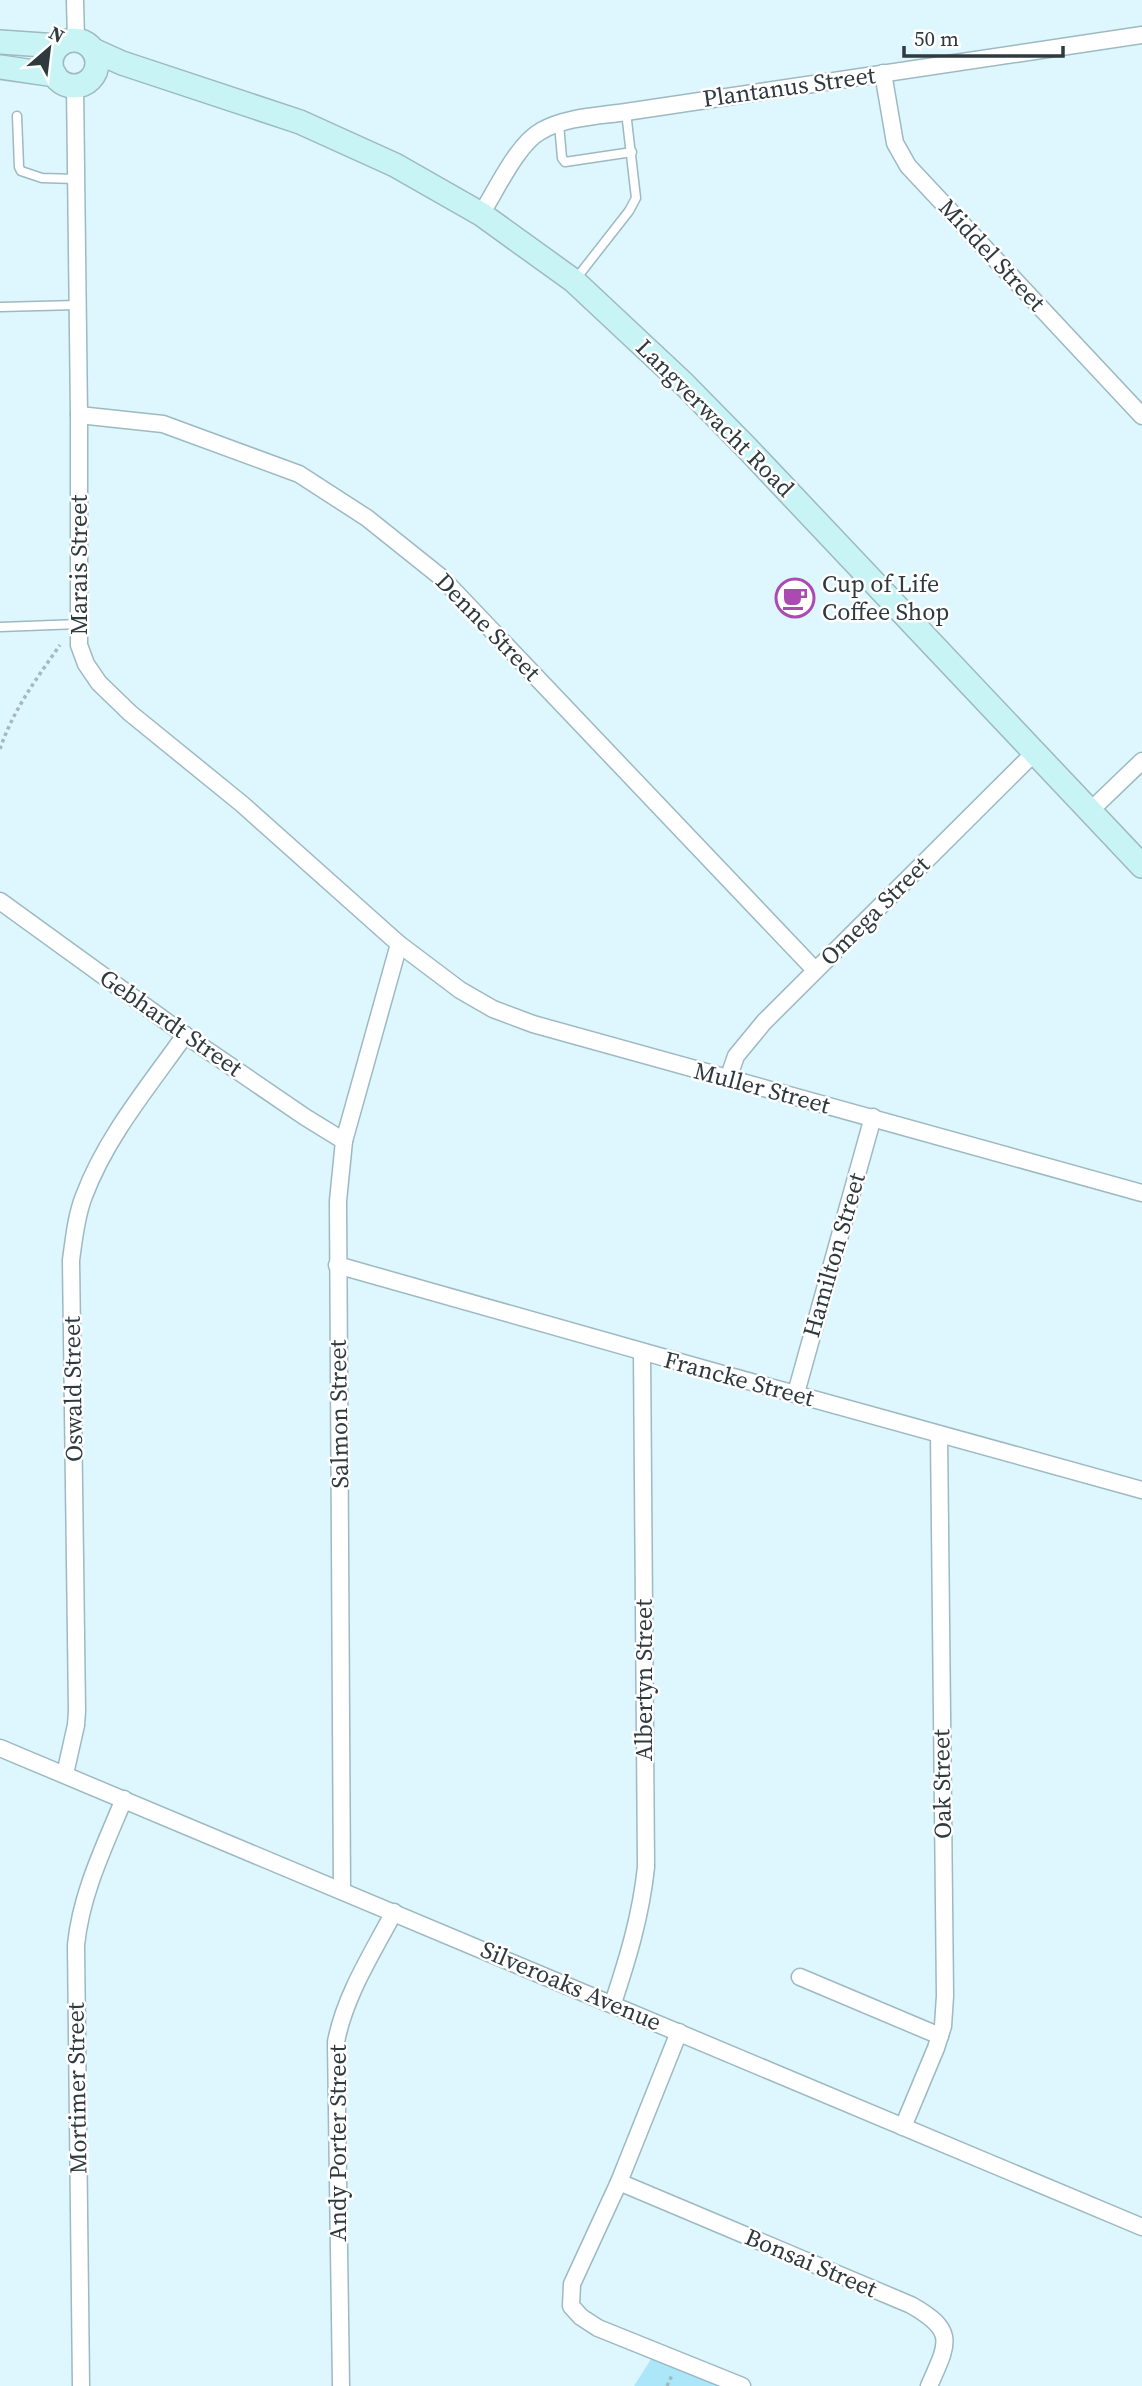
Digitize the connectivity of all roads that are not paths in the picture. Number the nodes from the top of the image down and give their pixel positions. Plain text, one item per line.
1 (75, 0) edge
2 (1142, 35) edge
3 (0, 43) edge
4 (76, 46) junction
5 (0, 67) edge
6 (883, 73) junction
7 (74, 79) junction
8 (201, 88) junction
9 (626, 112) junction
10 (18, 116) dead end
11 (559, 124) junction
12 (632, 152) junction
13 (76, 179) junction
14 (481, 214) junction
15 (574, 281) junction
16 (78, 305) junction
17 (0, 307) edge
18 (79, 415) junction
19 (1142, 416) edge
20 (79, 624) junction
21 (0, 627) edge
22 (1035, 752) junction
23 (1142, 761) edge
24 (1090, 811) junction
25 (1142, 866) edge
26 (0, 901) edge
27 (399, 944) junction
28 (815, 970) junction
29 (185, 1035) junction
30 (728, 1079) junction
31 (873, 1117) junction
32 (344, 1141) junction
33 (1142, 1193) edge
34 (337, 1265) junction
35 (642, 1353) junction
36 (796, 1393) junction
37 (939, 1434) junction
38 (1142, 1490) edge
39 (0, 1748) edge
40 (65, 1774) junction
41 (124, 1799) junction
42 (342, 1891) junction
43 (394, 1912) junction
44 (800, 1977) dead end
45 (613, 2003) junction
46 (679, 2032) junction
47 (940, 2036) junction
48 (903, 2127) junction
49 (619, 2182) junction
50 (1142, 2227) edge
51 (81, 2386) edge
52 (341, 2386) edge
53 (741, 2386) edge
54 (929, 2386) edge

1 - 4 street
2 - 6 street, Plantanus Street
3 - 4 street, Langverwacht Road
4 - 7 street
4 - 7 street
4 - 8 street, Langverwacht Road
5 - 7 street, Langverwacht Road
6 - 9 street, Plantanus Street
6 - 19 street, Middel Street
7 - 8 street, Langverwacht Road
7 - 13 street, Marais Street
8 - 14 street, Langverwacht Road
9 - 11 street, Plantanus Street
9 - 12 lane
10 - 13 lane
11 - 12 lane
11 - 14 street, Plantanus Street
12 - 15 lane
13 - 16 street, Marais Street
14 - 15 street, Langverwacht Road
15 - 22 street, Langverwacht Road
16 - 17 lane
16 - 18 street, Marais Street
18 - 20 street, Marais Street
18 - 28 street, Denne Street
20 - 21 lane
20 - 27 street, Marais Street
22 - 24 street, Langverwacht Road
22 - 28 street, Omega Street
23 - 24 street
24 - 25 street, Langverwacht Road
26 - 29 street, Gebhardt Street
27 - 30 street, Muller Street
27 - 32 street, Salmon Street
28 - 30 street, Omega Street
29 - 32 street, Gebhardt Street
29 - 40 street, Oswald Street
30 - 31 street, Muller Street
31 - 33 street, Muller Street
31 - 36 street, Hamilton Street
32 - 34 street, Salmon Street
34 - 35 street, Francke Street
34 - 42 street, Salmon Street
35 - 36 street, Francke Street
35 - 45 street, Albertyn Street
36 - 37 street, Francke Street
37 - 38 street, Francke Street
37 - 47 street, Oak Street
39 - 40 street, Silveroaks Avenue
40 - 41 street, Silveroaks Avenue
41 - 42 street, Silveroaks Avenue
41 - 51 street, Mortimer Street
42 - 43 street, Silveroaks Avenue
43 - 45 street, Silveroaks Avenue
43 - 52 street, Andy Porter Street
44 - 47 street
45 - 46 street, Silveroaks Avenue
46 - 48 street, Silveroaks Avenue
46 - 49 street
47 - 48 street, Oak Street
48 - 50 street, Silveroaks Avenue
49 - 53 street
49 - 54 street, Bonsai Street

